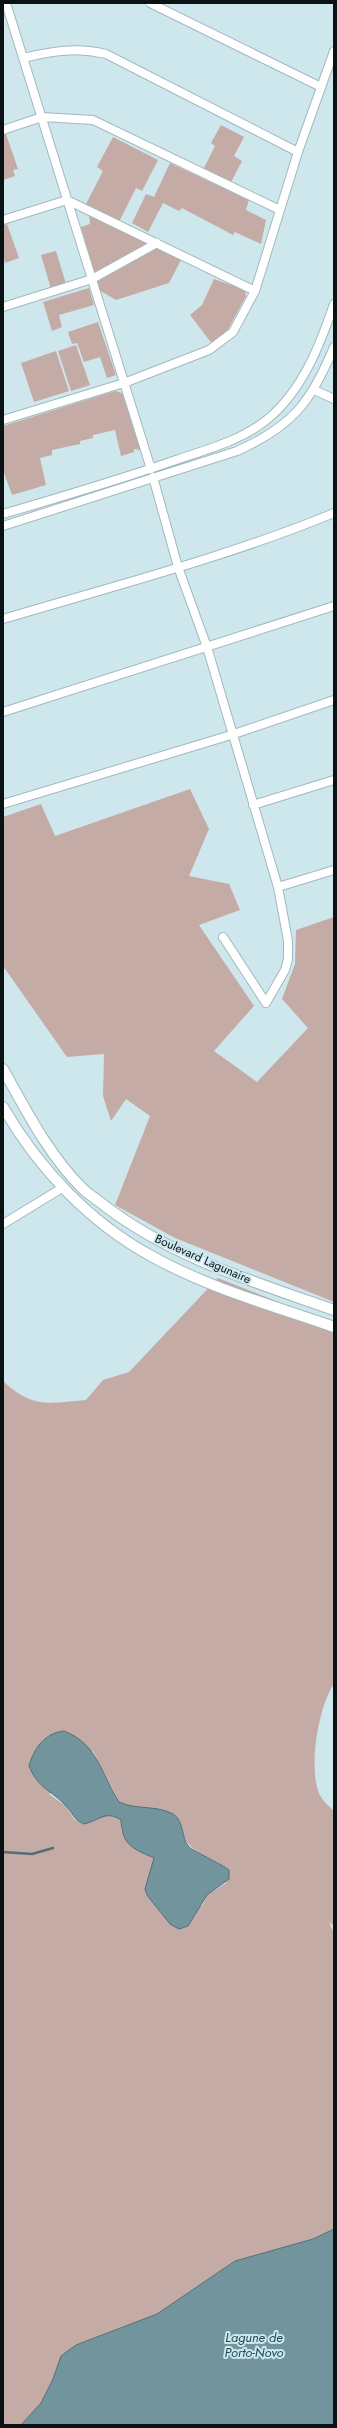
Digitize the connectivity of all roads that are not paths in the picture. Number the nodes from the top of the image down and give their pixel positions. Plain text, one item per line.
1 (6, 3) edge
2 (150, 3) edge
3 (334, 51) edge
4 (23, 58) junction
5 (321, 87) junction
6 (42, 117) junction
7 (3, 130) edge
8 (298, 152) junction
9 (67, 200) junction
10 (280, 210) junction
11 (3, 220) edge
12 (157, 243) junction
13 (92, 279) junction
14 (255, 291) junction
15 (334, 304) edge
16 (3, 307) edge
17 (334, 347) edge
18 (124, 384) junction
19 (314, 390) junction
20 (334, 399) edge
21 (3, 420) edge
22 (152, 473) junction
23 (334, 513) edge
24 (3, 514) edge
25 (3, 526) edge
26 (178, 567) junction
27 (334, 606) edge
28 (3, 619) edge
29 (207, 647) junction
30 (334, 700) edge
31 (3, 712) edge
32 (231, 735) junction
33 (334, 780) edge
34 (3, 804) edge
35 (253, 805) junction
36 (334, 870) edge
37 (278, 886) junction
38 (223, 937) dead end
39 (3, 1069) edge
40 (3, 1107) edge
41 (62, 1188) junction
42 (4, 1221) edge
43 (334, 1310) edge
44 (334, 1327) edge

1 - 4 street
2 - 5 street
3 - 5 street
4 - 6 street
4 - 8 street
5 - 8 street
6 - 7 street
6 - 9 street
6 - 10 street
8 - 10 street
9 - 11 street
9 - 12 street
9 - 13 street
10 - 14 street
12 - 13 street
12 - 14 street
13 - 16 street
13 - 18 street
14 - 18 street
15 - 22 street
17 - 19 street
18 - 21 street
18 - 22 street
19 - 20 street
19 - 22 street
22 - 24 street
22 - 25 street
22 - 26 street
23 - 26 street
26 - 28 street
26 - 29 street
27 - 29 street
29 - 31 street
29 - 32 street
30 - 32 street
32 - 34 street
32 - 35 street
33 - 35 street
35 - 37 street
36 - 37 street
37 - 38 street
39 - 43 main road, Boulevard Lagunaire
40 - 41 main road, Boulevard Lagunaire
41 - 42 street
41 - 44 main road, Boulevard Lagunaire

